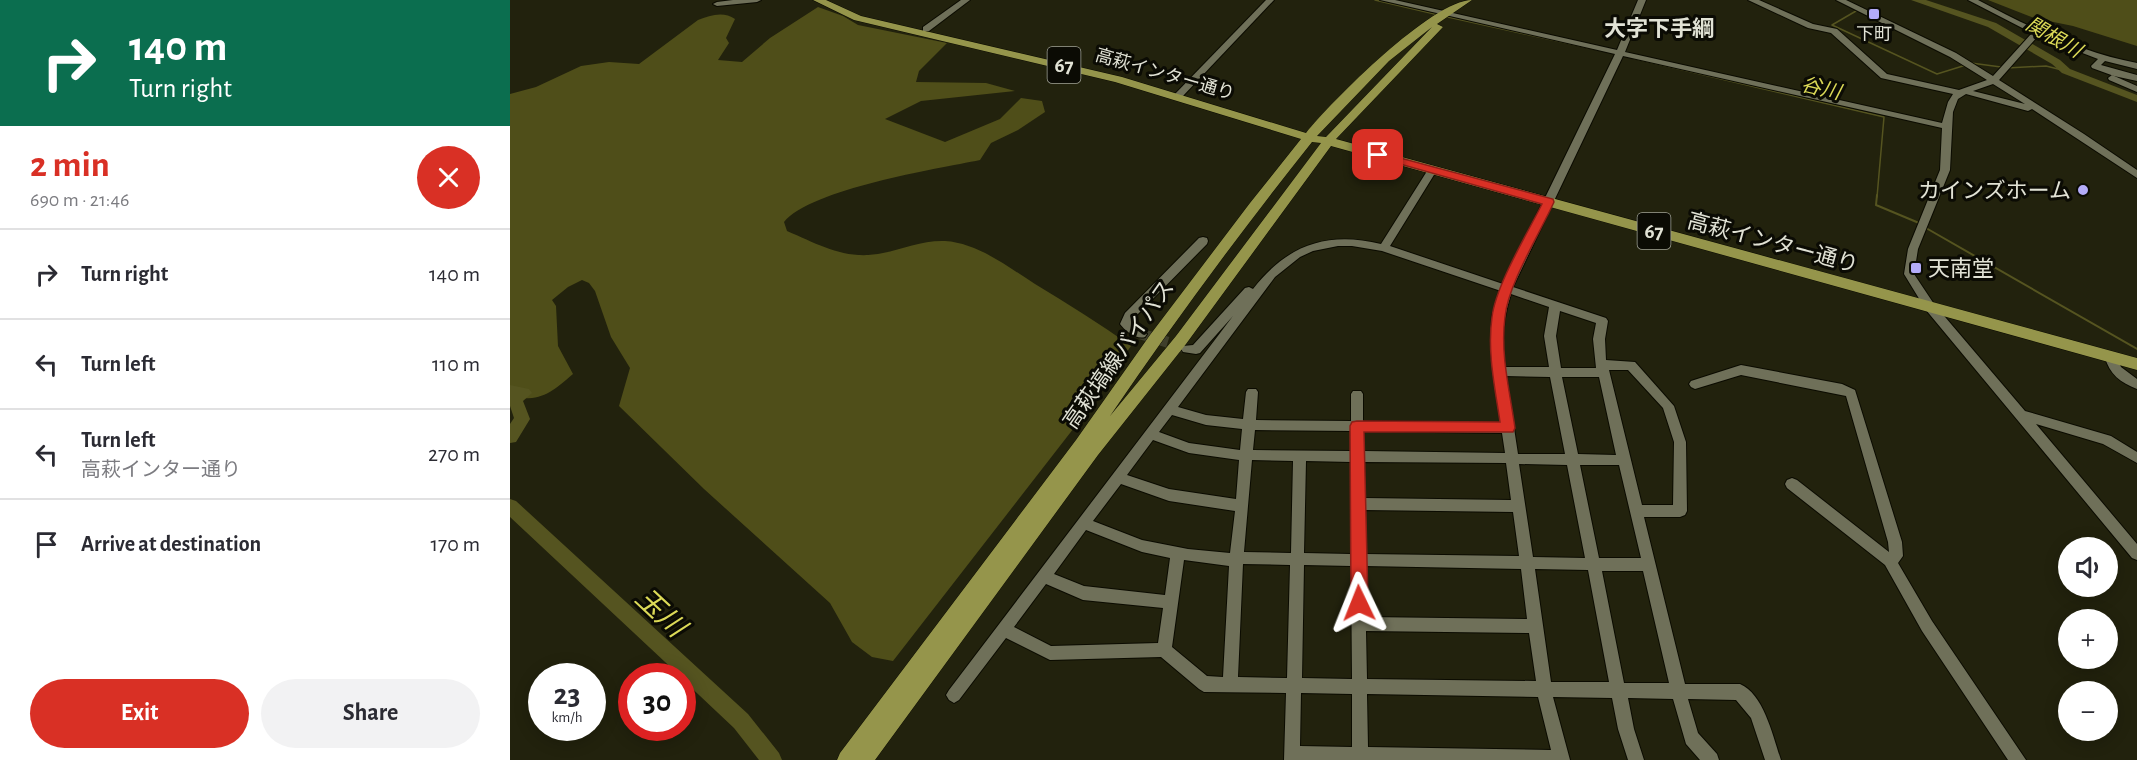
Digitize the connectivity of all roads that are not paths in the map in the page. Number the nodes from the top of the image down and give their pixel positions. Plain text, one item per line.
1 (757, 0) edge
2 (818, 0) edge
3 (829, 0) edge
4 (966, 0) edge
5 (1270, 0) edge
6 (1384, 0) edge
7 (1642, 0) edge
8 (1752, 0) edge
9 (1840, 0) edge
10 (1972, 0) edge
11 (1463, 3) edge
12 (717, 4) dead end
13 (1447, 14) junction
14 (926, 29) junction
15 (2036, 34) junction
16 (1620, 53) junction
17 (2103, 59) junction
18 (2137, 66) edge
19 (2112, 72) junction
20 (2137, 78) edge
21 (1993, 80) junction
22 (2137, 89) edge
23 (1963, 92) junction
24 (1180, 94) junction
25 (2042, 111) junction
26 (1945, 126) junction
27 (1311, 136) junction
28 (1328, 141) junction
29 (1432, 170) junction
30 (2137, 175) edge
31 (1549, 202) junction
32 (1203, 241) dead end
33 (1384, 248) junction
34 (1507, 290) junction
35 (1258, 291) junction
36 (1555, 306) junction
37 (1930, 307) junction
38 (1141, 334) tunnel mouth
39 (1187, 349) dead end
40 (2111, 357) junction
41 (2137, 364) edge
42 (1603, 369) junction
43 (1500, 371) junction
44 (1555, 372) junction
45 (1695, 384) dead end
46 (2137, 384) edge
47 (1252, 392) dead end
48 (1357, 394) dead end
49 (1169, 409) junction
50 (2021, 415) junction
51 (1250, 425) junction
52 (1357, 426) junction
53 (1508, 428) junction
54 (1150, 434) junction
55 (1247, 455) junction
56 (1300, 456) junction
57 (1357, 456) junction
58 (2137, 458) edge
59 (1512, 459) junction
60 (1573, 460) junction
61 (1625, 460) junction
62 (1118, 477) junction
63 (1792, 484) dead end
64 (1358, 504) junction
65 (1243, 506) junction
66 (1519, 506) junction
67 (1637, 511) junction
68 (1083, 523) junction
69 (1178, 554) junction
70 (2137, 554) edge
71 (1237, 559) junction
72 (1297, 559) junction
73 (1358, 560) junction
74 (1890, 561) junction
75 (1527, 563) junction
76 (1594, 564) junction
77 (1650, 565) junction
78 (1043, 576) junction
79 (1171, 602) junction
80 (1360, 624) junction
81 (1536, 626) junction
82 (1004, 628) junction
83 (1164, 650) junction
84 (918, 676) junction
85 (1230, 685) junction
86 (1294, 685) junction
87 (1359, 686) junction
88 (1545, 689) junction
89 (1618, 690) junction
90 (1679, 691) junction
91 (954, 695) dead end
92 (1360, 755) junction
93 (1292, 757) edge
94 (1504, 759) edge
95 (1562, 759) edge
96 (847, 760) edge
97 (863, 760) edge
98 (1636, 760) edge
99 (1711, 760) edge
100 (1773, 760) edge
101 (2018, 760) edge

1 - 12 street
2 - 24 main road, 高萩インター通り / 67
3 - 14 main road, 高萩インター通り / 67
4 - 14 street
5 - 24 street
6 - 13 street
7 - 16 street
8 - 23 street
9 - 21 street
10 - 15 street
11 - 13 main road, 高萩塙線バイパス
13 - 16 street
13 - 27 main road, 高萩塙線バイパス
13 - 28 main road, 高萩塙線バイパス
14 - 24 main road, 高萩インター通り / 67
15 - 17 street
15 - 21 street
16 - 26 street
16 - 31 street
17 - 18 street
17 - 19 street
19 - 20 street
19 - 22 street
21 - 23 street
21 - 25 street
23 - 25 street
23 - 26 street
24 - 27 main road, 高萩インター通り / 67
25 - 30 street
26 - 37 street
27 - 28 main road, 高萩インター通り / 67
27 - 84 main road, 高萩塙線バイパス
28 - 29 main road, 高萩インター通り / 67
28 - 84 main road, 高萩塙線バイパス
29 - 31 main road, 高萩インター通り / 67
29 - 33 street
31 - 34 street
31 - 37 main road, 高萩インター通り / 67
32 - 38 street
33 - 34 street
33 - 35 street
34 - 36 street
34 - 43 street
35 - 39 street
35 - 49 street
36 - 42 street
36 - 44 street
37 - 40 main road, 高萩インター通り / 67
37 - 50 street
40 - 41 main road, 高萩インター通り / 67
40 - 46 street
42 - 44 street
42 - 61 street
42 - 67 street
43 - 44 street
43 - 53 street
44 - 60 street
45 - 74 street
47 - 51 street
48 - 52 street
49 - 51 street
49 - 54 street
50 - 58 street
50 - 70 street
51 - 52 street
51 - 55 street
52 - 53 street
52 - 57 street
53 - 59 street
54 - 55 street
54 - 62 street
55 - 56 street
55 - 65 street
56 - 57 street
56 - 72 street
57 - 59 street
57 - 64 street
59 - 60 street
59 - 66 street
60 - 61 street
60 - 76 street
61 - 67 street
62 - 65 street
62 - 68 street
63 - 74 street
64 - 66 street
64 - 73 street
65 - 71 street
66 - 75 street
67 - 77 street
68 - 69 street
68 - 78 street
69 - 71 street
69 - 79 street
71 - 72 street
71 - 85 street
72 - 73 street
72 - 86 street
73 - 75 street
73 - 80 street
74 - 101 street
75 - 76 street
75 - 81 street
76 - 77 street
76 - 89 street
77 - 90 street
78 - 79 street
78 - 82 street
79 - 83 street
80 - 81 street
80 - 87 street
81 - 88 street
82 - 83 street
82 - 91 street
83 - 85 street
84 - 96 main road, 高萩塙線バイパス
84 - 97 main road, 高萩塙線バイパス
85 - 86 street
86 - 87 street
86 - 93 street
87 - 88 street
87 - 92 street
88 - 89 street
88 - 95 street
89 - 90 street
89 - 98 street
90 - 99 street
90 - 100 street
92 - 93 street
92 - 94 street
94 - 95 street

